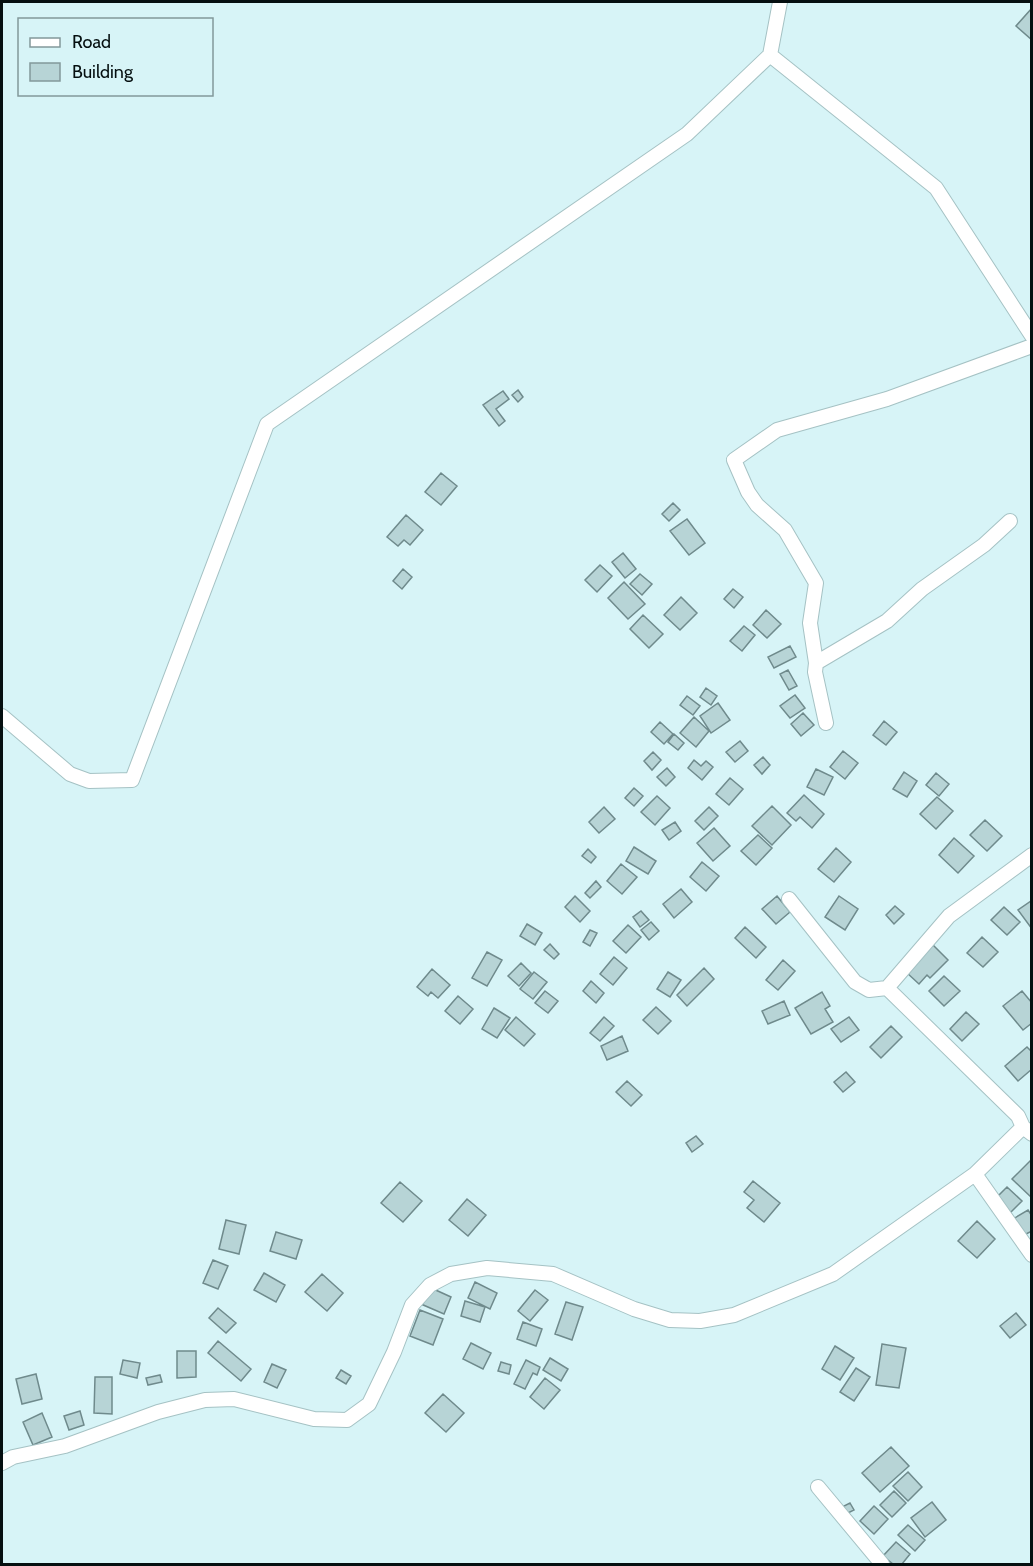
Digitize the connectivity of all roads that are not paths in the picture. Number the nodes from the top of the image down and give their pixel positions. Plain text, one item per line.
1 (780, 2) edge
2 (771, 55) junction
3 (1032, 336) edge
4 (1032, 346) edge
5 (1010, 521) dead end
6 (816, 663) junction
7 (2, 716) edge
8 (826, 723) dead end
9 (1032, 855) edge
10 (789, 899) dead end
11 (887, 988) junction
12 (1027, 1130) edge
13 (975, 1174) junction
14 (1032, 1255) edge
15 (2, 1463) edge
16 (818, 1488) dead end
17 (882, 1564) edge

1 - 2 street
2 - 3 street
2 - 7 street
4 - 6 street
5 - 6 street
6 - 8 street
9 - 11 street
10 - 11 street
11 - 12 street
12 - 13 street
13 - 14 street
13 - 15 street
16 - 17 street

